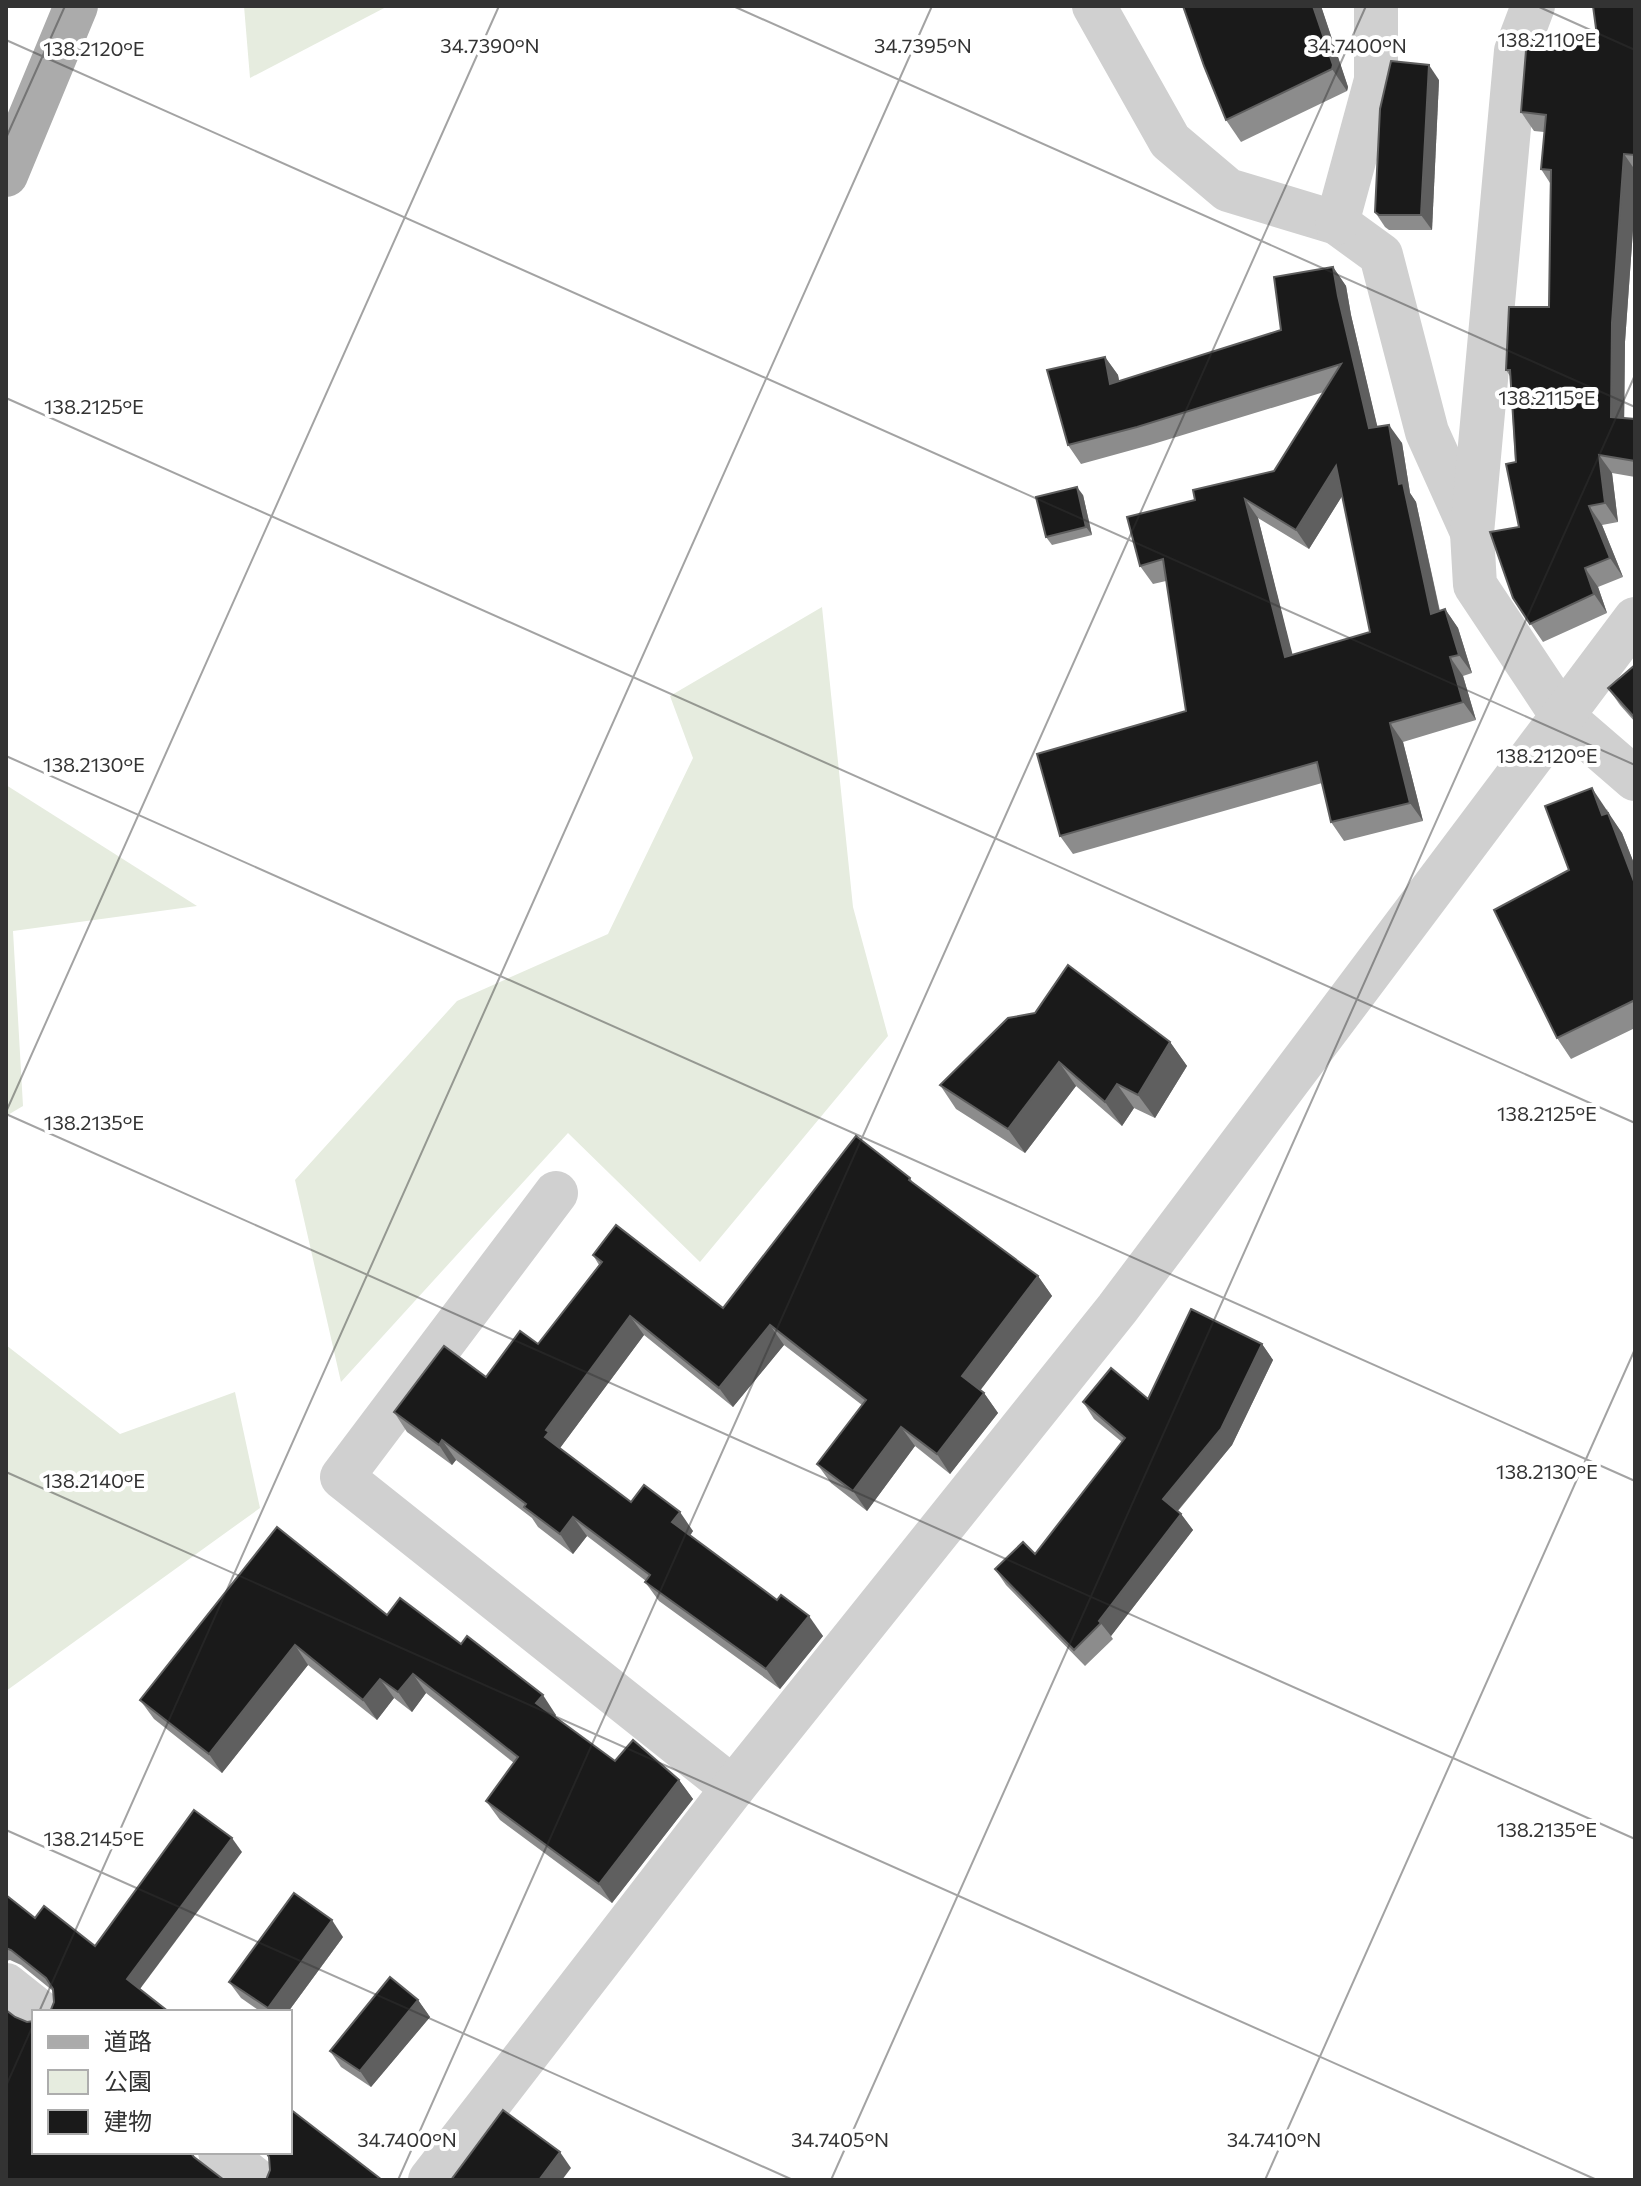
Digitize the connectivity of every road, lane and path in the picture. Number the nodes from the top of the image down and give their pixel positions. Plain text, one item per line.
1 (76, 6) edge
2 (1094, 6) edge
3 (1376, 6) edge
4 (1533, 6) edge
5 (6, 175) edge
6 (1337, 223) junction
7 (1472, 533) junction
8 (1635, 619) edge
9 (1562, 716) junction
10 (1635, 779) edge
11 (556, 1193) dead end
12 (733, 1788) junction
13 (6, 1985) edge
14 (37, 2010) edge
15 (223, 2154) edge
16 (256, 2180) edge
17 (430, 2180) edge

1 - 5 main road
2 - 6 street
3 - 6 street
4 - 7 street
6 - 7 street
7 - 9 street
8 - 9 street
9 - 10 street
9 - 12 street
11 - 12 street
12 - 17 street
13 - 14 street
15 - 16 street

